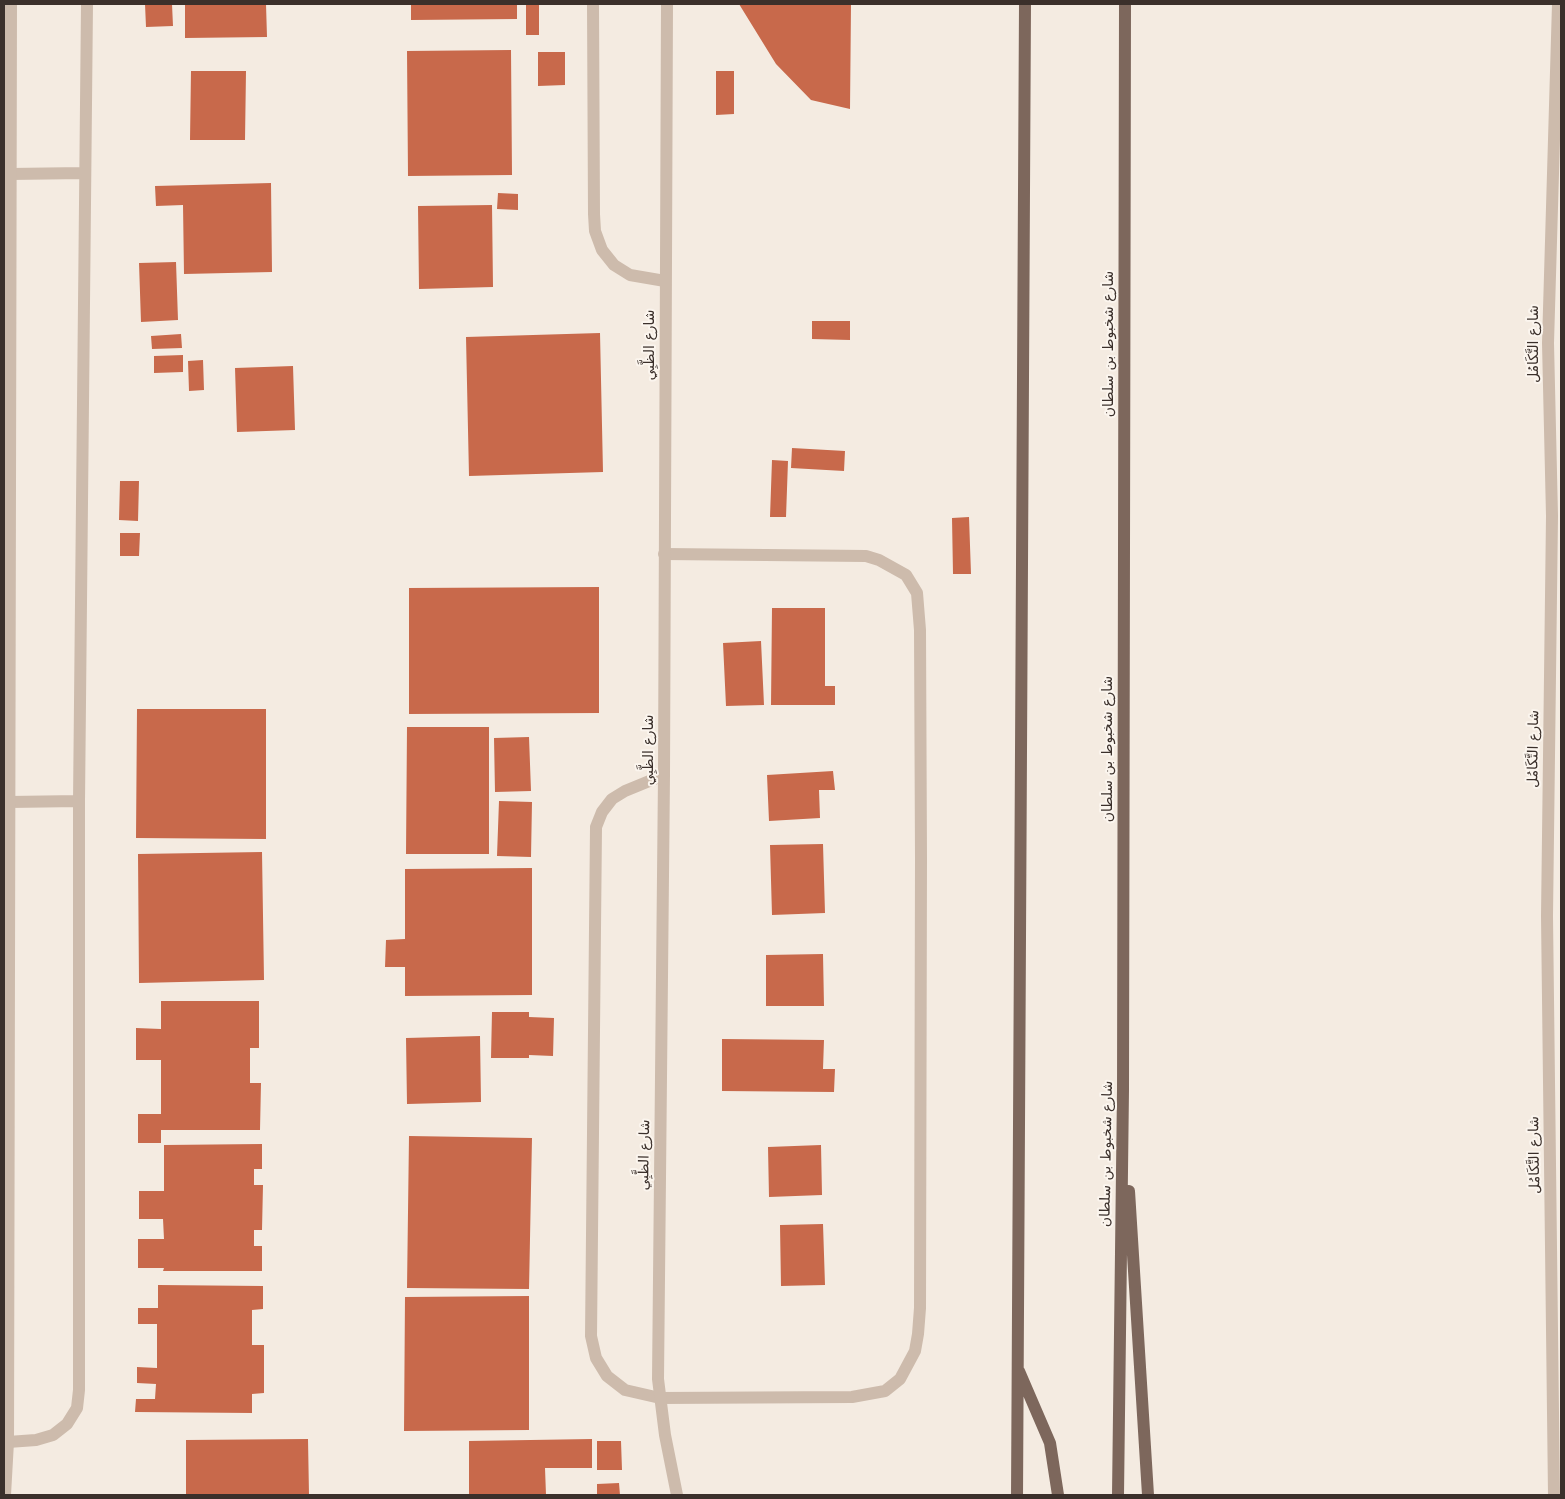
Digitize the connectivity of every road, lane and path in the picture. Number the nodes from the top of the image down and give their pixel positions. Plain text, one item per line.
1 (10, 4) edge
2 (86, 4) edge
3 (592, 4) edge
4 (666, 4) edge
5 (1025, 4) edge
6 (1125, 4) edge
7 (1558, 4) edge
8 (84, 173) junction
9 (10, 174) junction
10 (665, 281) junction
11 (1548, 343) junction
12 (1561, 343) edge
13 (664, 554) junction
14 (664, 776) junction
15 (79, 801) junction
16 (9, 802) junction
17 (1123, 1090) junction
18 (1017, 1367) junction
19 (660, 1398) junction
20 (8, 1442) junction
21 (5, 1495) edge
22 (677, 1495) edge
23 (1017, 1495) edge
24 (1058, 1495) edge
25 (1118, 1495) edge
26 (1148, 1495) edge
27 (1554, 1495) edge

1 - 9 street
2 - 8 street
3 - 10 street
4 - 10 street, شارع الظَّبِي
5 - 18 main road
6 - 17 main road, شارع شخبوط بن سلطان
7 - 11 street, شارع التَّكَامُل
8 - 9 street
8 - 15 street
9 - 16 street
10 - 13 street, شارع الظَّبِي
11 - 12 street
11 - 27 street, شارع التَّكَامُل
13 - 14 street, شارع الظَّبِي
13 - 19 street
14 - 19 street, شارع الظَّبِي
14 - 19 street
15 - 16 street
15 - 20 street
16 - 20 street
17 - 25 main road, شارع شخبوط بن سلطان
17 - 26 main road
18 - 23 main road
18 - 24 main road
19 - 22 street, شارع الظَّبِي
20 - 21 street

